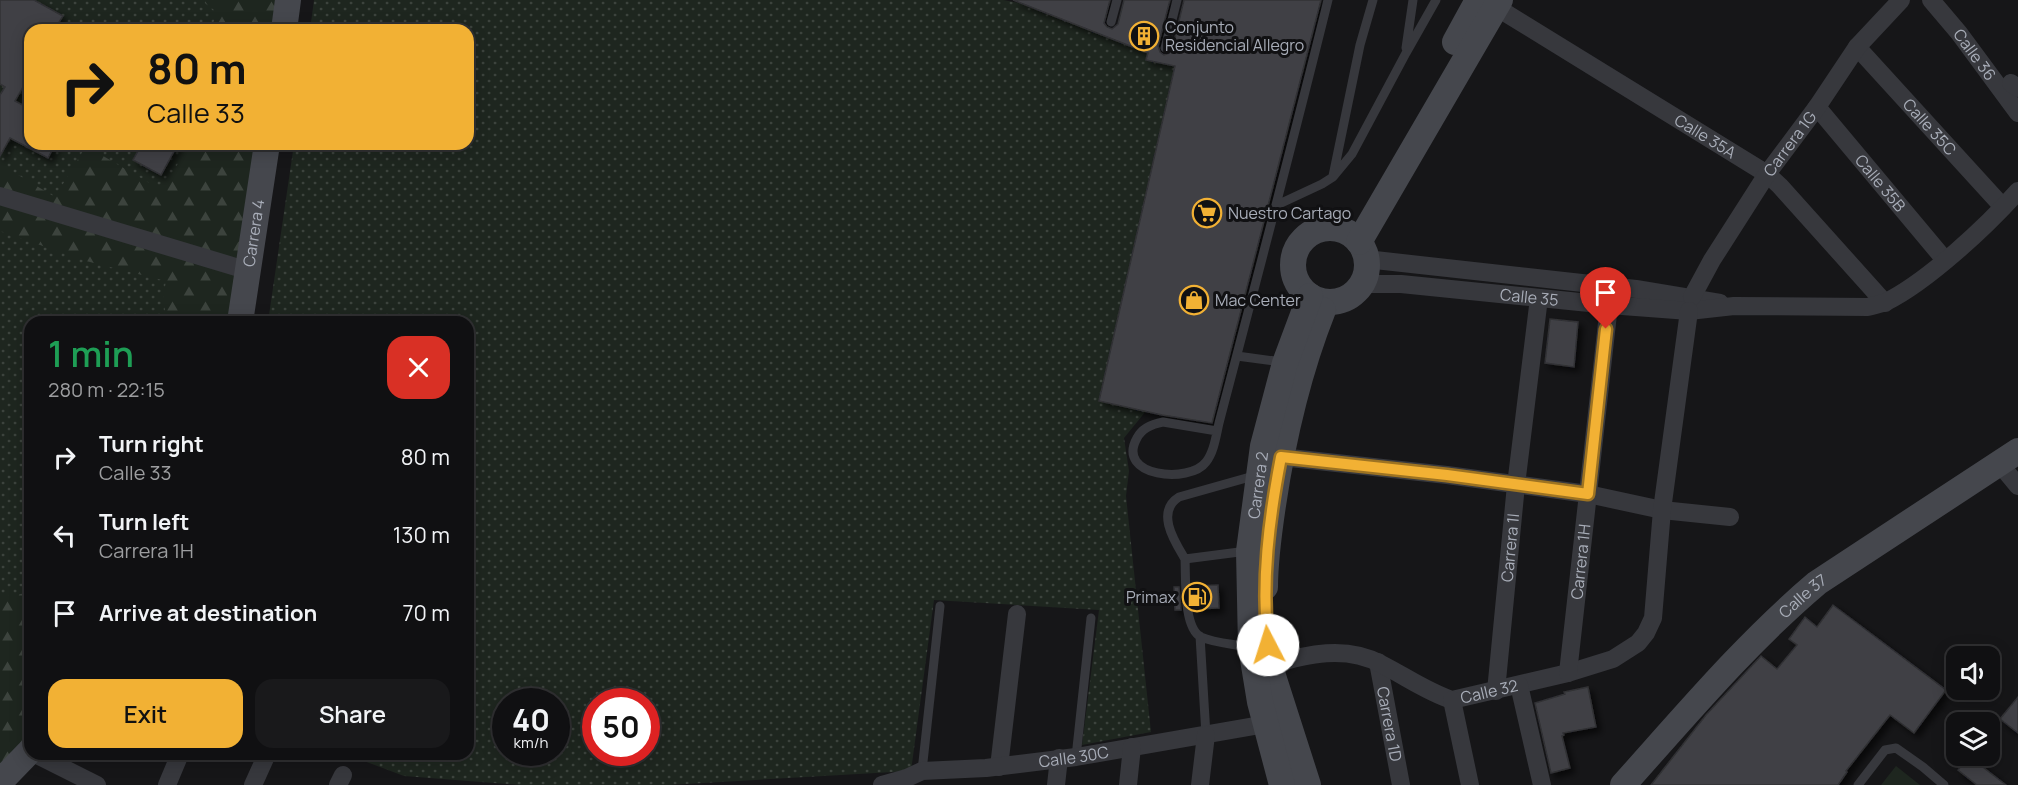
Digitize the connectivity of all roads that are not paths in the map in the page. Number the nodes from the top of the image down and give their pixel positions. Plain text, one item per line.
1 (288, 0) edge
2 (1117, 0) edge
3 (1177, 0) edge
4 (1328, 0) edge
5 (1373, 0) edge
6 (1413, 0) edge
7 (1436, 0) edge
8 (1901, 0) edge
9 (1930, 0) edge
10 (1491, 2) edge
11 (1111, 22) dead end
12 (285, 24) edge
13 (1857, 47) junction
14 (1165, 48) dead end
15 (1406, 53) junction
16 (1817, 107) junction
17 (2018, 113) edge
18 (266, 150) edge
19 (1767, 174) junction
20 (1333, 177) junction
21 (2018, 191) edge
22 (0, 196) edge
23 (1277, 205) junction
24 (2003, 207) junction
25 (1356, 244) junction
26 (1945, 260) junction
27 (249, 271) junction
28 (1362, 284) junction
29 (1318, 298) junction
30 (1539, 298) junction
31 (1885, 303) junction
32 (1690, 304) junction
33 (1609, 305) junction
34 (241, 316) edge
35 (1237, 356) junction
36 (1285, 363) junction
37 (1217, 430) junction
38 (1281, 457) junction
39 (2008, 457) edge
40 (1259, 474) junction
41 (1516, 485) junction
42 (2018, 486) edge
43 (1588, 494) junction
44 (1662, 510) junction
45 (1730, 517) dead end
46 (1249, 551) junction
47 (1185, 559) junction
48 (939, 606) dead end
49 (1017, 614) dead end
50 (1091, 618) dead end
51 (1200, 636) junction
52 (1251, 647) junction
53 (1378, 662) junction
54 (1271, 665) junction
55 (1568, 673) junction
56 (1519, 685) junction
57 (1496, 691) junction
58 (1452, 700) junction
59 (1266, 724) junction
60 (1206, 735) junction
61 (1132, 747) junction
62 (24, 757) edge
63 (1068, 758) junction
64 (42, 760) edge
65 (177, 760) edge
66 (264, 760) edge
67 (990, 773) edge
68 (64, 778) edge
69 (911, 778) edge
70 (0, 782) edge
71 (97, 785) edge
72 (166, 785) edge
73 (253, 785) edge
74 (882, 785) edge
75 (1056, 785) edge
76 (1128, 785) edge
77 (1200, 785) edge
78 (1282, 785) edge
79 (1308, 785) edge
80 (1401, 785) edge
81 (1470, 785) edge
82 (1542, 785) edge
83 (1623, 785) edge
84 (1858, 785) edge
85 (1944, 785) edge

1 - 12 main road
2 - 11 lane
3 - 14 lane
4 - 23 lane
5 - 20 lane
6 - 15 lane
7 - 15 lane
8 - 13 street, Carrera 1G
9 - 17 street, Calle 36
10 - 19 street, Calle 35A
10 - 25 main road
13 - 16 street, Carrera 1G
13 - 24 street, Calle 35C
15 - 20 lane
16 - 19 street, Carrera 1G
16 - 26 street, Calle 35B
18 - 27 main road, Carrera 4
19 - 31 street, Calle 35A
19 - 32 street, Carrera 1G
20 - 23 lane
21 - 24 street
22 - 27 street
23 - 35 lane
24 - 26 street
25 - 28 main road
25 - 29 main road
25 - 32 street, Calle 35
26 - 31 street
27 - 34 main road, Carrera 4
28 - 29 main road
28 - 30 street, Calle 35
29 - 36 main road, Carrera 2
29 - 38 main road, Carrera 2
30 - 33 street, Calle 35
30 - 41 street, Carrera 1I
31 - 32 street, Calle 35
32 - 33 street, Calle 35
32 - 44 street
33 - 43 street, Carrera 1H
35 - 36 lane
35 - 37 lane
36 - 40 main road, Carrera 2
37 - 37 lane
38 - 41 street
38 - 54 main road, Carrera 2
39 - 42 street
39 - 83 main road, Calle 37
40 - 46 main road, Carrera 2
40 - 47 lane
41 - 43 street
41 - 57 street, Carrera 1I
43 - 44 street
43 - 55 street, Carrera 1H
44 - 45 street
44 - 55 street, Calle 32
46 - 47 lane
46 - 52 main road, Carrera 2
47 - 51 lane
48 - 69 lane
49 - 67 street
50 - 63 lane
51 - 52 lane
51 - 60 lane
52 - 59 main road, Carrera 2
53 - 54 street, Calle 32
53 - 58 street, Calle 32
53 - 80 street, Carrera 1D
54 - 79 main road, Carrera 2
55 - 56 street, Calle 32
56 - 57 street, Calle 32
56 - 82 street
57 - 58 street, Calle 32
58 - 81 street
59 - 60 street, Calle 30C
59 - 78 main road, Carrera 2
60 - 61 street, Calle 30C
60 - 77 street
61 - 63 street, Calle 30C
61 - 76 street
62 - 70 main road
63 - 67 street, Calle 30C
63 - 75 street
64 - 68 street
65 - 72 street
66 - 73 street
67 - 69 street, Calle 30C
68 - 71 street
69 - 74 street, Calle 30C
84 - 85 lane

